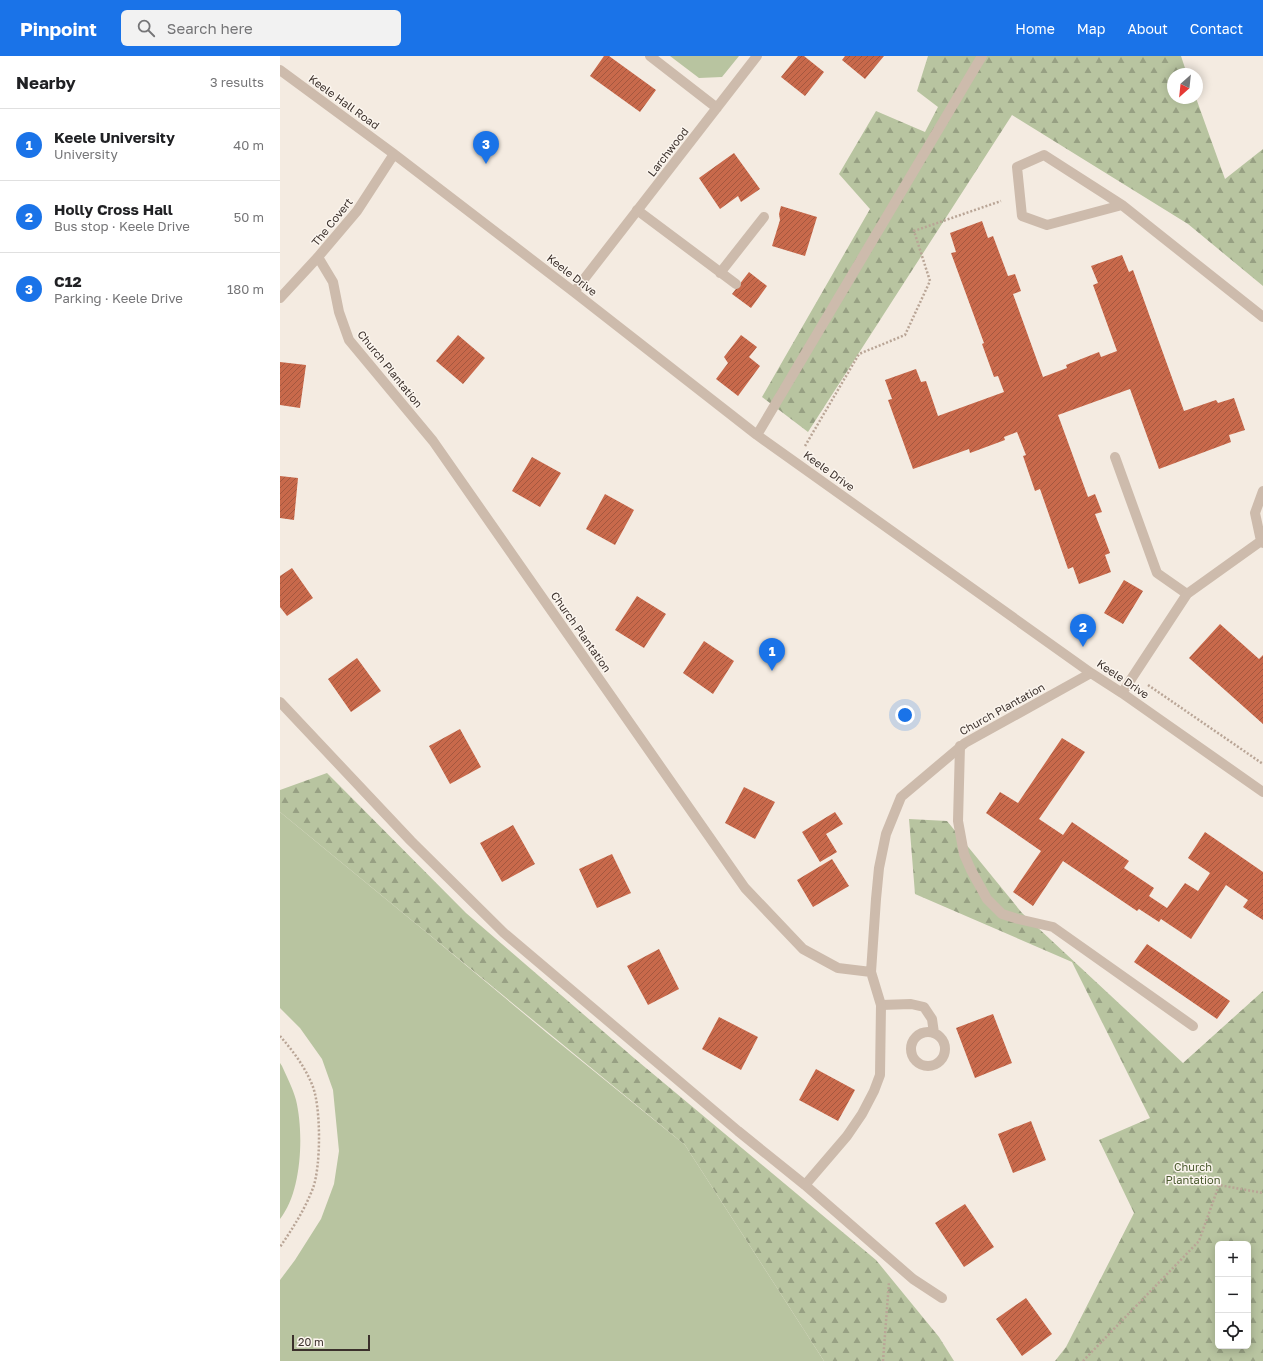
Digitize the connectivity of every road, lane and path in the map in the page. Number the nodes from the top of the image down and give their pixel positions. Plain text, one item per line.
1 (650, 56) edge
2 (757, 56) edge
3 (982, 56) edge
4 (280, 70) edge
5 (717, 108) junction
6 (394, 154) junction
7 (1020, 195) junction
8 (1122, 205) junction
9 (637, 210) junction
10 (764, 217) dead end
11 (318, 257) junction
12 (720, 272) junction
13 (736, 284) dead end
14 (574, 292) junction
15 (280, 298) edge
16 (1263, 318) edge
17 (757, 435) junction
18 (1115, 457) dead end
19 (796, 462) junction
20 (1263, 491) edge
21 (1262, 542) edge
22 (1187, 594) junction
23 (1091, 673) junction
24 (1134, 676) junction
25 (1122, 693) junction
26 (280, 702) edge
27 (960, 746) junction
28 (1263, 764) edge
29 (1263, 792) edge
30 (871, 972) junction
31 (881, 1005) junction
32 (1193, 1026) dead end
33 (934, 1033) dead end
34 (280, 1036) edge
35 (805, 1186) junction
36 (1263, 1193) edge
37 (280, 1247) edge
38 (891, 1259) junction
39 (942, 1298) dead end
40 (882, 1361) edge
41 (1083, 1361) edge

1 - 5 street
2 - 5 street, Larchwood
3 - 17 street
4 - 6 street, Keele Hall Road
5 - 9 street, Larchwood
6 - 11 street, The Covert
6 - 14 street, Keele Drive
7 - 8 street
7 - 8 street
7 - 19 path
8 - 16 street
9 - 12 street
9 - 14 street, Larchwood
10 - 12 street
11 - 15 street, The Covert
11 - 30 street, Church Plantation
12 - 13 street
14 - 17 street, Keele Drive
17 - 19 street, Keele Drive
18 - 22 street
19 - 23 street, Keele Drive
20 - 21 street
21 - 22 street
22 - 24 street
23 - 25 street, Keele Drive
23 - 27 street, Church Plantation
24 - 25 street
24 - 28 path
25 - 29 street, Keele Drive
26 - 35 street
27 - 30 street, Church Plantation
27 - 32 street
30 - 31 street, Church Plantation
31 - 33 street
31 - 35 street, Church Plantation
34 - 37 path
35 - 38 street
36 - 41 path
38 - 39 street
38 - 40 path

